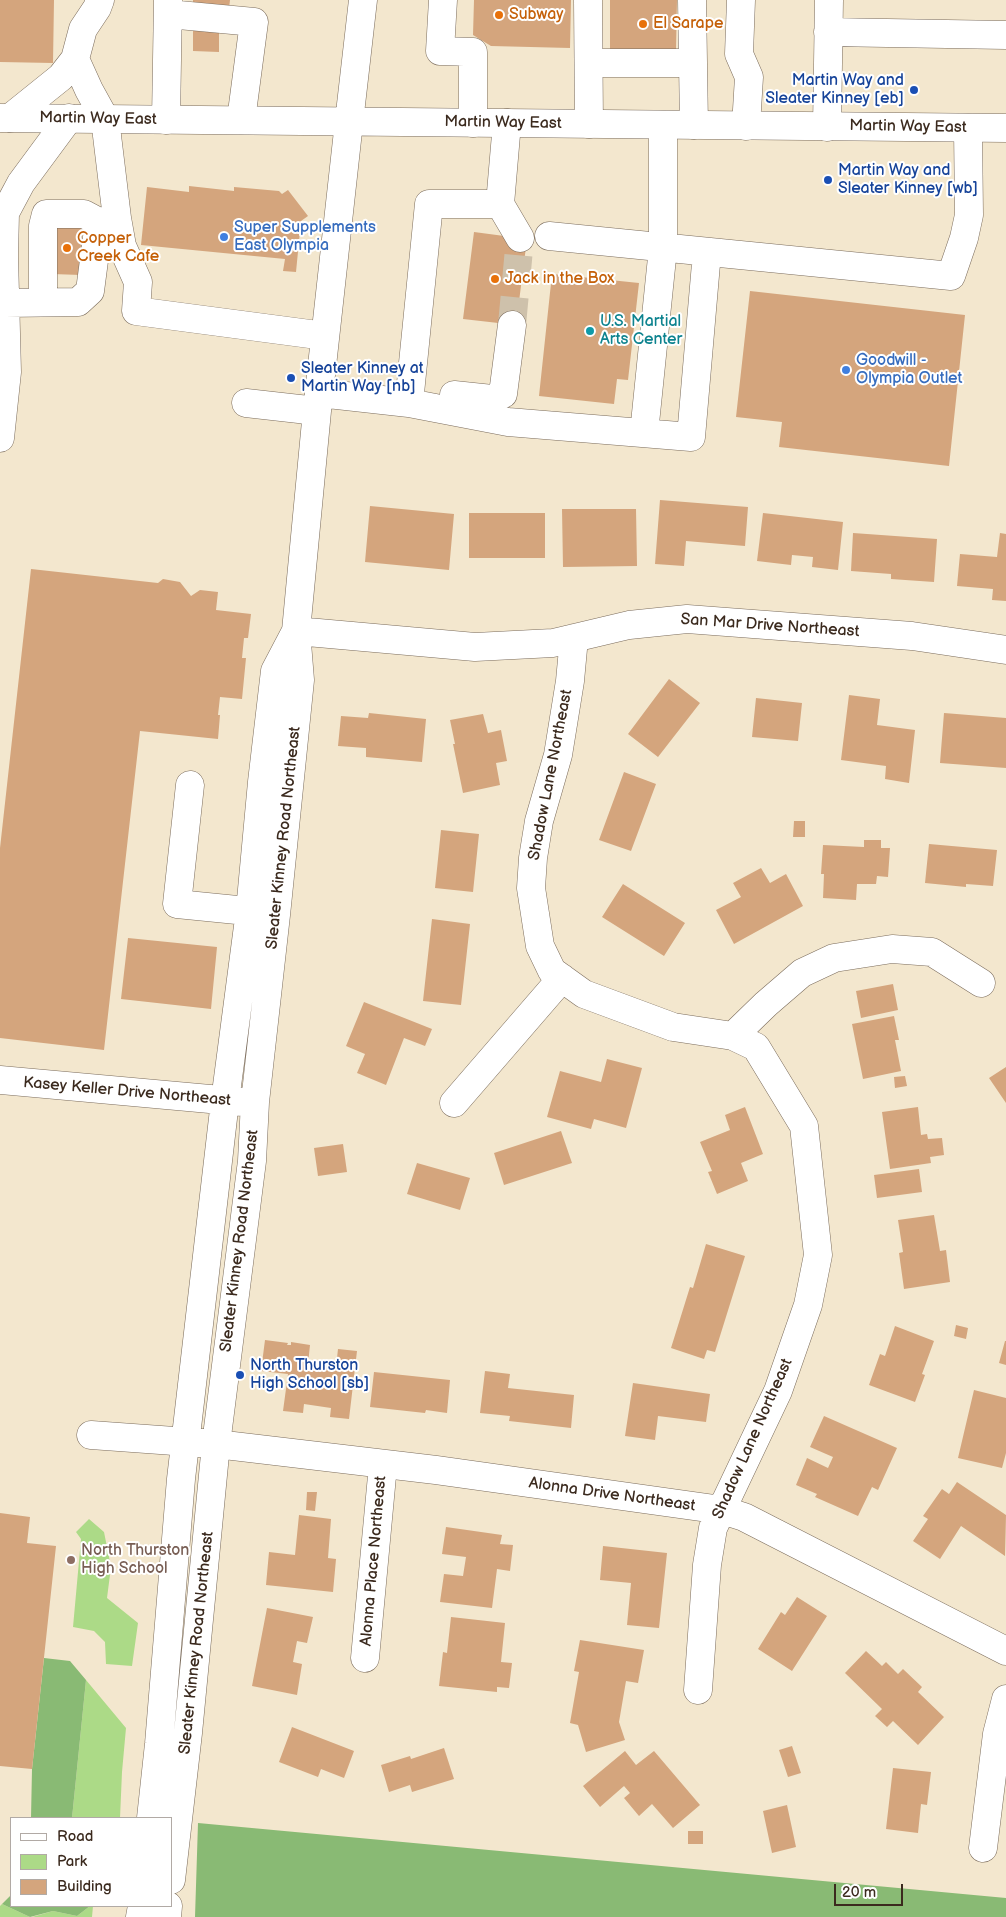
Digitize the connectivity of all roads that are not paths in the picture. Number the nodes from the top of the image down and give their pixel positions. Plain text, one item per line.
1 (100, 0) edge
2 (363, 0) edge
3 (443, 0) edge
4 (588, 0) edge
5 (692, 0) edge
6 (742, 0) edge
7 (828, 0) edge
8 (168, 7) edge
9 (828, 32) junction
10 (1006, 35) edge
11 (75, 59) junction
12 (589, 63) junction
13 (693, 64) junction
14 (5, 118) edge
15 (69, 118) junction
16 (105, 119) junction
17 (166, 120) junction
18 (242, 120) junction
19 (349, 122) junction
20 (473, 123) junction
21 (507, 123) junction
22 (589, 124) junction
23 (663, 125) junction
24 (694, 125) junction
25 (746, 126) junction
26 (827, 127) junction
27 (968, 128) junction
28 (1006, 128) edge
29 (500, 204) junction
30 (3, 209) edge
31 (108, 220) junction
32 (549, 236) dead end
33 (520, 238) tunnel mouth
34 (663, 248) junction
35 (707, 252) junction
36 (3, 294) edge
37 (43, 302) junction
38 (512, 324) tunnel mouth
39 (325, 336) junction
40 (409, 396) junction
41 (318, 402) junction
42 (246, 403) dead end
43 (644, 433) junction
44 (0, 438) edge
45 (296, 631) junction
46 (574, 638) junction
47 (1006, 650) edge
48 (190, 785) dead end
49 (250, 911) junction
50 (276, 914) junction
51 (562, 978) junction
52 (981, 983) dead end
53 (733, 1036) junction
54 (0, 1080) edge
55 (225, 1101) junction
56 (255, 1102) junction
57 (454, 1102) dead end
58 (91, 1435) dead end
59 (185, 1442) junction
60 (216, 1444) junction
61 (383, 1464) junction
62 (722, 1510) junction
63 (1006, 1652) edge
64 (365, 1658) dead end
65 (698, 1690) dead end
66 (1006, 1699) edge
67 (151, 1817) edge
68 (983, 1848) dead end
69 (172, 1871) edge

1 - 11 street
2 - 19 street, Sleater Kinney Road Northeast
3 - 20 street
4 - 12 street
5 - 13 street
6 - 25 street
7 - 9 street
8 - 17 street
8 - 18 street
9 - 10 street
9 - 26 street
11 - 14 street
11 - 16 street
12 - 13 street
12 - 22 street
13 - 24 street
14 - 15 street, Martin Way East
15 - 16 street, Martin Way East
15 - 30 street
16 - 17 street, Martin Way East
16 - 31 street
17 - 18 street, Martin Way East
18 - 19 street, Martin Way East
19 - 20 street, Martin Way East
19 - 39 street, Sleater Kinney Road Northeast
20 - 21 street, Martin Way East
21 - 22 street, Martin Way East
21 - 29 street
22 - 23 street, Martin Way East
23 - 24 street, Martin Way East
23 - 34 street
24 - 25 street, Martin Way East
25 - 26 street, Martin Way East
26 - 27 street, Martin Way East
27 - 28 street, Martin Way East
27 - 35 street
29 - 33 street
29 - 40 street
30 - 36 street
31 - 37 street
31 - 37 street
31 - 39 street
32 - 34 street
34 - 35 street
34 - 43 street
35 - 43 street
36 - 37 street
36 - 44 street
38 - 40 street
39 - 41 street, Sleater Kinney Road Northeast
40 - 41 street
40 - 43 street
41 - 42 street
41 - 45 street, Sleater Kinney Road Northeast
45 - 46 street, San Mar Drive Northeast
45 - 49 street, Sleater Kinney Road Northeast
45 - 50 street, Sleater Kinney Road Northeast
46 - 47 street, San Mar Drive Northeast
46 - 51 street, Shadow Lane Northeast
48 - 49 street
49 - 50 street
49 - 55 street, Sleater Kinney Road Northeast
50 - 56 street, Sleater Kinney Road Northeast
51 - 53 street, Shadow Lane Northeast
51 - 57 street
52 - 53 street
53 - 62 street, Shadow Lane Northeast
54 - 55 street, Kasey Keller Drive Northeast
55 - 56 street, Kasey Keller Drive Northeast
55 - 59 street, Sleater Kinney Road Northeast
56 - 60 street, Sleater Kinney Road Northeast
58 - 59 street, Alonna Drive Northeast
59 - 60 street, Alonna Drive Northeast
59 - 67 street, Sleater Kinney Road Northeast
60 - 61 street, Alonna Drive Northeast
60 - 69 street, Sleater Kinney Road Northeast
61 - 62 street, Alonna Drive Northeast
61 - 64 street, Alonna Place Northeast
62 - 63 street, Alonna Drive Northeast
62 - 65 street, Shadow Lane Northeast
66 - 68 street

